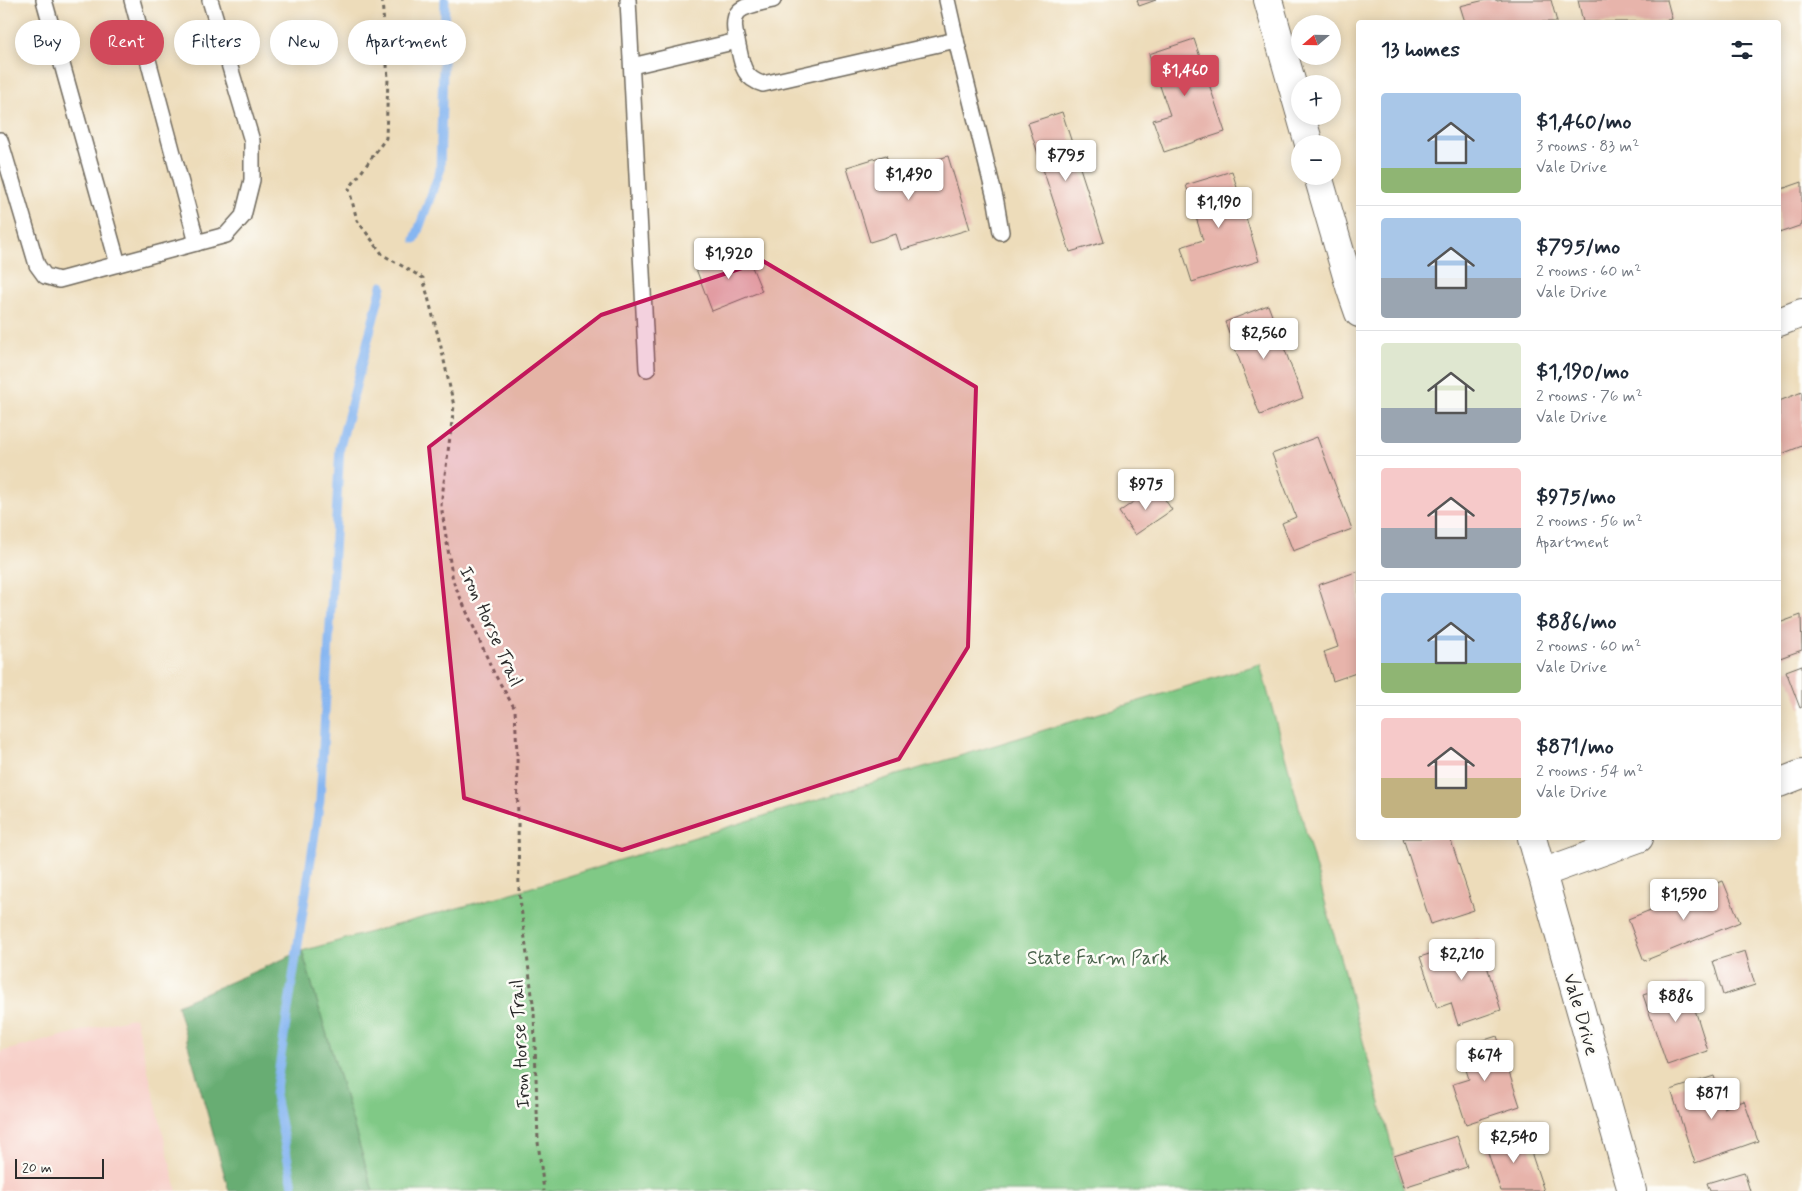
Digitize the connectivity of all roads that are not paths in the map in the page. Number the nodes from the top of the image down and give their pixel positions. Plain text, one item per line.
1 (44, 0) edge
2 (132, 0) edge
3 (210, 0) edge
4 (628, 0) edge
5 (772, 0) edge
6 (947, 0) edge
7 (1268, 0) edge
8 (956, 40) junction
9 (737, 42) junction
10 (632, 66) junction
11 (1291, 80) edge
12 (0, 140) edge
13 (1321, 185) edge
14 (1001, 232) dead end
15 (197, 243) junction
16 (118, 264) junction
17 (1356, 304) edge
18 (1802, 313) edge
19 (1781, 321) edge
20 (646, 369) dead end
21 (1802, 774) edge
22 (1781, 782) edge
23 (1533, 840) edge
24 (1633, 840) edge
25 (1542, 873) junction
26 (1632, 1191) edge

1 - 16 lane
2 - 15 lane
3 - 15 lane
4 - 10 lane
5 - 9 lane
6 - 8 lane
7 - 11 street
8 - 9 lane
8 - 14 lane
9 - 10 lane
10 - 20 lane
12 - 16 lane
13 - 17 street
15 - 16 lane
18 - 19 street
21 - 22 street
23 - 25 street, Vale Drive
24 - 25 street
25 - 26 street, Vale Drive

